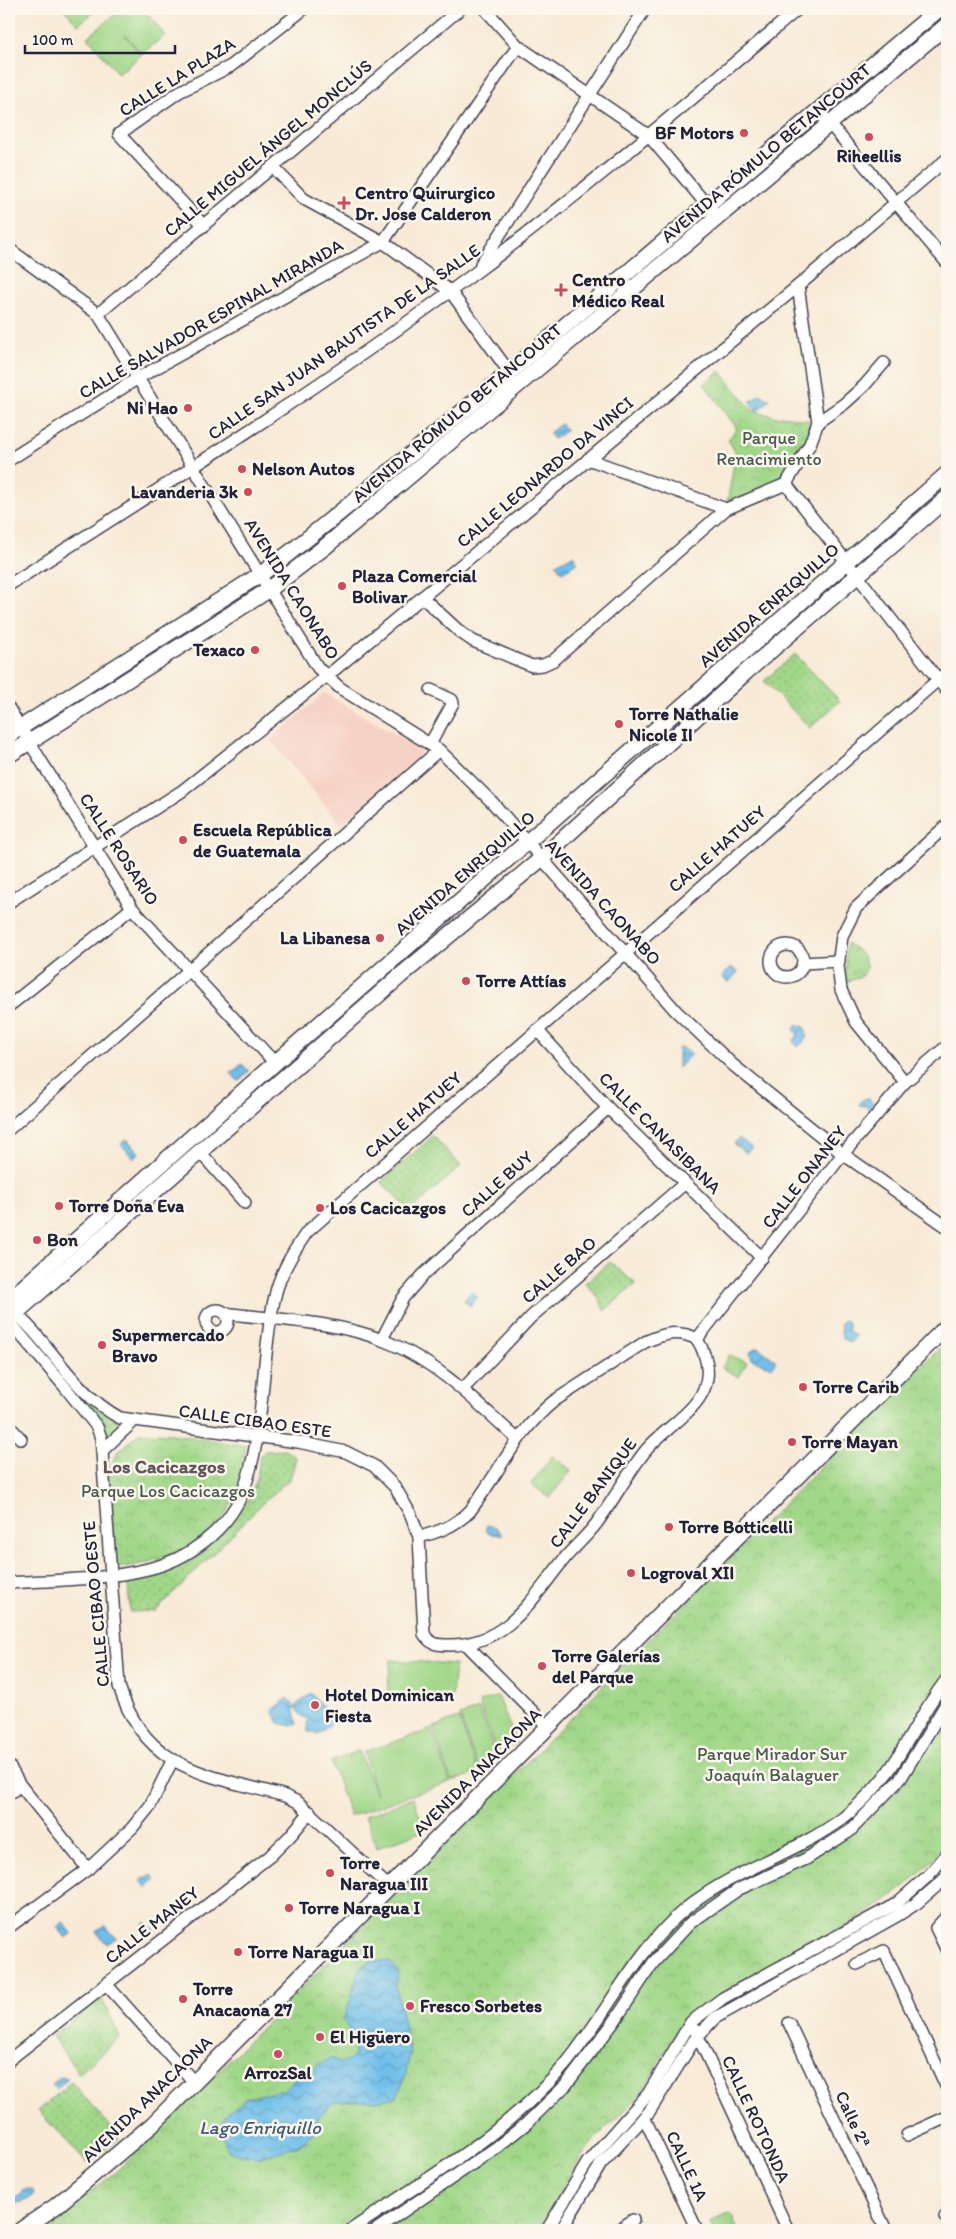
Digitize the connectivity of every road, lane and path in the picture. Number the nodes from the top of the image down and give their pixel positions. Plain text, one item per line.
1 (304, 9) edge
2 (460, 9) edge
3 (485, 9) edge
4 (645, 9) edge
5 (798, 9) edge
6 (939, 9) edge
7 (786, 13) edge
8 (947, 25) edge
9 (518, 46) junction
10 (590, 95) junction
11 (818, 110) junction
12 (829, 124) junction
13 (648, 135) junction
14 (947, 159) edge
15 (273, 167) junction
16 (895, 203) junction
17 (706, 204) junction
18 (718, 218) junction
19 (204, 226) junction
20 (383, 242) junction
21 (9, 249) edge
22 (947, 263) edge
23 (476, 272) junction
24 (798, 286) junction
25 (450, 291) junction
26 (98, 314) junction
27 (884, 363) dead end
28 (510, 373) junction
29 (138, 378) junction
30 (818, 422) junction
31 (588, 458) junction
32 (9, 460) edge
33 (398, 465) junction
34 (194, 468) junction
35 (947, 474) edge
36 (409, 478) junction
37 (786, 484) junction
38 (947, 498) edge
39 (726, 510) junction
40 (847, 562) junction
41 (261, 574) junction
42 (859, 576) junction
43 (9, 585) edge
44 (270, 589) junction
45 (422, 597) junction
46 (177, 627) junction
47 (186, 642) junction
48 (326, 676) junction
49 (943, 676) edge
50 (431, 690) dead end
51 (947, 691) edge
52 (9, 709) edge
53 (15, 732) edge
54 (29, 742) junction
55 (434, 747) junction
56 (9, 755) edge
57 (947, 825) edge
58 (527, 843) junction
59 (94, 847) junction
60 (540, 859) junction
61 (9, 902) edge
62 (132, 908) junction
63 (624, 953) junction
64 (839, 961) junction
65 (803, 963) dead end
66 (388, 965) junction
67 (189, 970) junction
68 (400, 976) junction
69 (9, 1006) edge
70 (537, 1030) junction
71 (947, 1046) edge
72 (275, 1064) junction
73 (905, 1082) junction
74 (608, 1108) junction
75 (9, 1129) edge
76 (200, 1152) junction
77 (843, 1154) junction
78 (684, 1184) junction
79 (245, 1203) dead end
80 (947, 1227) edge
81 (762, 1258) junction
82 (10, 1312) edge
83 (224, 1313) dead end
84 (270, 1319) junction
85 (947, 1326) edge
86 (382, 1339) junction
87 (697, 1339) junction
88 (462, 1389) junction
89 (134, 1421) junction
90 (9, 1426) edge
91 (256, 1437) junction
92 (21, 1439) dead end
93 (517, 1439) junction
94 (103, 1450) junction
95 (419, 1537) junction
96 (111, 1576) junction
97 (9, 1583) edge
98 (467, 1645) junction
99 (947, 1679) edge
100 (947, 1702) edge
101 (549, 1728) junction
102 (172, 1761) junction
103 (9, 1766) edge
104 (20, 1785) junction
105 (9, 1794) edge
106 (310, 1812) junction
107 (947, 1854) edge
108 (88, 1869) junction
109 (947, 1878) edge
110 (389, 1887) junction
111 (947, 1916) edge
112 (9, 1927) edge
113 (947, 1951) edge
114 (857, 1964) dead end
115 (106, 1984) junction
116 (691, 2022) junction
117 (789, 2022) dead end
118 (698, 2035) junction
119 (9, 2060) edge
120 (194, 2082) junction
121 (947, 2088) edge
122 (644, 2117) junction
123 (947, 2117) edge
124 (907, 2135) dead end
125 (633, 2220) dead end
126 (21, 2230) edge
127 (351, 2230) edge
128 (376, 2230) edge
129 (547, 2230) edge
130 (562, 2230) edge
131 (618, 2230) edge
132 (697, 2230) edge
133 (788, 2230) edge
134 (886, 2230) edge

1 - 19 street, CALLE LA PLAZA
2 - 15 street, CALLE MIGUEL ÁNGEL MONCLÚS
3 - 9 street
4 - 10 street
5 - 7 street, CALLE SAN JUAN BAUTISTA DE LA SALLE
6 - 11 main road, AVENIDA RÓMULO BETANCOURT
7 - 13 street, CALLE SAN JUAN BAUTISTA DE LA SALLE
8 - 12 main road, AVENIDA RÓMULO BETANCOURT
9 - 10 street
9 - 20 street, CALLE SALVADOR ESPINAL MIRANDA
10 - 13 street
10 - 23 street
11 - 12 street
11 - 17 main road, AVENIDA RÓMULO BETANCOURT
12 - 16 street
12 - 18 main road, AVENIDA RÓMULO BETANCOURT
13 - 17 street
13 - 23 street, CALLE SAN JUAN BAUTISTA DE LA SALLE
14 - 16 street, CALLE LEONARDO DA VINCI
15 - 19 street, CALLE MIGUEL ÁNGEL MONCLÚS
15 - 20 street
16 - 22 street
16 - 24 street, CALLE LEONARDO DA VINCI
17 - 18 street
17 - 28 main road, AVENIDA RÓMULO BETANCOURT
18 - 36 main road, AVENIDA RÓMULO BETANCOURT
19 - 26 street, CALLE MIGUEL ÁNGEL MONCLÚS
20 - 25 street
20 - 29 street, CALLE SALVADOR ESPINAL MIRANDA
21 - 26 street, AVENIDA CAONABO
23 - 25 street, CALLE SAN JUAN BAUTISTA DE LA SALLE
24 - 30 street
24 - 31 street, CALLE LEONARDO DA VINCI
25 - 28 street
25 - 34 street, CALLE SAN JUAN BAUTISTA DE LA SALLE
26 - 29 street, AVENIDA CAONABO
27 - 30 street
28 - 33 main road, AVENIDA RÓMULO BETANCOURT
29 - 32 street, CALLE SALVADOR ESPINAL MIRANDA
29 - 34 street, AVENIDA CAONABO
30 - 37 street
31 - 39 street
31 - 45 street, CALLE LEONARDO DA VINCI
33 - 36 street
33 - 41 main road, AVENIDA RÓMULO BETANCOURT
34 - 41 street, AVENIDA CAONABO
34 - 43 street, CALLE SAN JUAN BAUTISTA DE LA SALLE
35 - 40 main road, AVENIDA ENRIQUILLO
36 - 44 main road, AVENIDA RÓMULO BETANCOURT
37 - 39 street
37 - 40 street
38 - 42 main road, AVENIDA ENRIQUILLO
39 - 45 street
40 - 42 street
40 - 58 main road, AVENIDA ENRIQUILLO
41 - 44 street, AVENIDA CAONABO
41 - 46 main road, AVENIDA RÓMULO BETANCOURT
42 - 49 street
42 - 60 main road, AVENIDA ENRIQUILLO
44 - 47 main road, AVENIDA RÓMULO BETANCOURT
44 - 48 street, AVENIDA CAONABO
45 - 48 street, CALLE LEONARDO DA VINCI
46 - 47 street
46 - 53 main road, AVENIDA RÓMULO BETANCOURT
47 - 54 main road, AVENIDA RÓMULO BETANCOURT
48 - 55 street, AVENIDA CAONABO
48 - 59 street, CALLE LEONARDO DA VINCI
49 - 51 street
49 - 63 street, CALLE HATUEY
50 - 55 street
52 - 53 street, CALLE ROSARIO
53 - 54 street, CALLE ROSARIO
54 - 56 main road, AVENIDA RÓMULO BETANCOURT
54 - 59 street, CALLE ROSARIO
55 - 58 street, AVENIDA CAONABO
55 - 67 street
57 - 64 street
58 - 60 street, AVENIDA CAONABO
58 - 66 main road, AVENIDA ENRIQUILLO
59 - 61 street, CALLE LEONARDO DA VINCI
59 - 62 street, CALLE ROSARIO
60 - 63 street, AVENIDA CAONABO
60 - 68 main road, AVENIDA ENRIQUILLO
62 - 67 street, CALLE ROSARIO
62 - 69 street
63 - 70 street, CALLE HATUEY
63 - 77 street, AVENIDA CAONABO
64 - 65 street
64 - 73 street
66 - 68 main road
66 - 72 main road, AVENIDA ENRIQUILLO
67 - 72 street, CALLE ROSARIO
67 - 75 street
68 - 76 main road, AVENIDA ENRIQUILLO
70 - 74 street, CALLE CANASIBANA
70 - 84 street, CALLE HATUEY
71 - 73 street, CALLE ONANEY
72 - 82 main road, AVENIDA ENRIQUILLO
73 - 77 street, CALLE ONANEY
74 - 78 street, CALLE CANASIBANA
74 - 86 street, CALLE BUY
76 - 79 street
76 - 82 main road, AVENIDA ENRIQUILLO
77 - 80 street, AVENIDA CAONABO
77 - 81 street, CALLE ONANEY
78 - 81 street, CALLE CANASIBANA
78 - 88 street, CALLE BAO
81 - 87 street, CALLE ONANEY
82 - 89 street, CALLE CIBAO ESTE
82 - 94 street, CALLE CIBAO OESTE
83 - 84 street
84 - 86 street
84 - 91 street, CALLE HATUEY
85 - 101 main road, AVENIDA ANACAONA
86 - 88 street
87 - 93 street
87 - 98 street, CALLE BANIQUE
88 - 93 street
89 - 91 street, CALLE CIBAO ESTE
89 - 94 street
90 - 92 street
91 - 95 street, CALLE CIBAO ESTE
91 - 96 street, CALLE HATUEY
93 - 95 street
94 - 96 street, CALLE CIBAO OESTE
95 - 98 street, CALLE CIBAO ESTE
96 - 97 street, CALLE HATUEY
96 - 102 street, CALLE CIBAO OESTE
98 - 101 street
99 - 127 street
100 - 128 street
101 - 110 main road, AVENIDA ANACAONA
102 - 106 street, CALLE CIBAO OESTE
102 - 108 street
103 - 104 street
104 - 105 street
104 - 108 street
106 - 110 street, CALLE CIBAO OESTE
106 - 115 street, CALLE MANEY
107 - 116 street
108 - 112 street
109 - 118 street
110 - 120 main road, AVENIDA ANACAONA
111 - 113 street
114 - 121 street
115 - 119 street, CALLE MANEY
115 - 120 street
116 - 118 street, CALLE ROTONDA
116 - 129 street
117 - 134 street, Calle 2ª
118 - 122 street
118 - 133 street, CALLE ROTONDA
120 - 126 main road, AVENIDA ANACAONA
122 - 130 street
122 - 132 street, CALLE 1A
123 - 124 street
125 - 131 street

